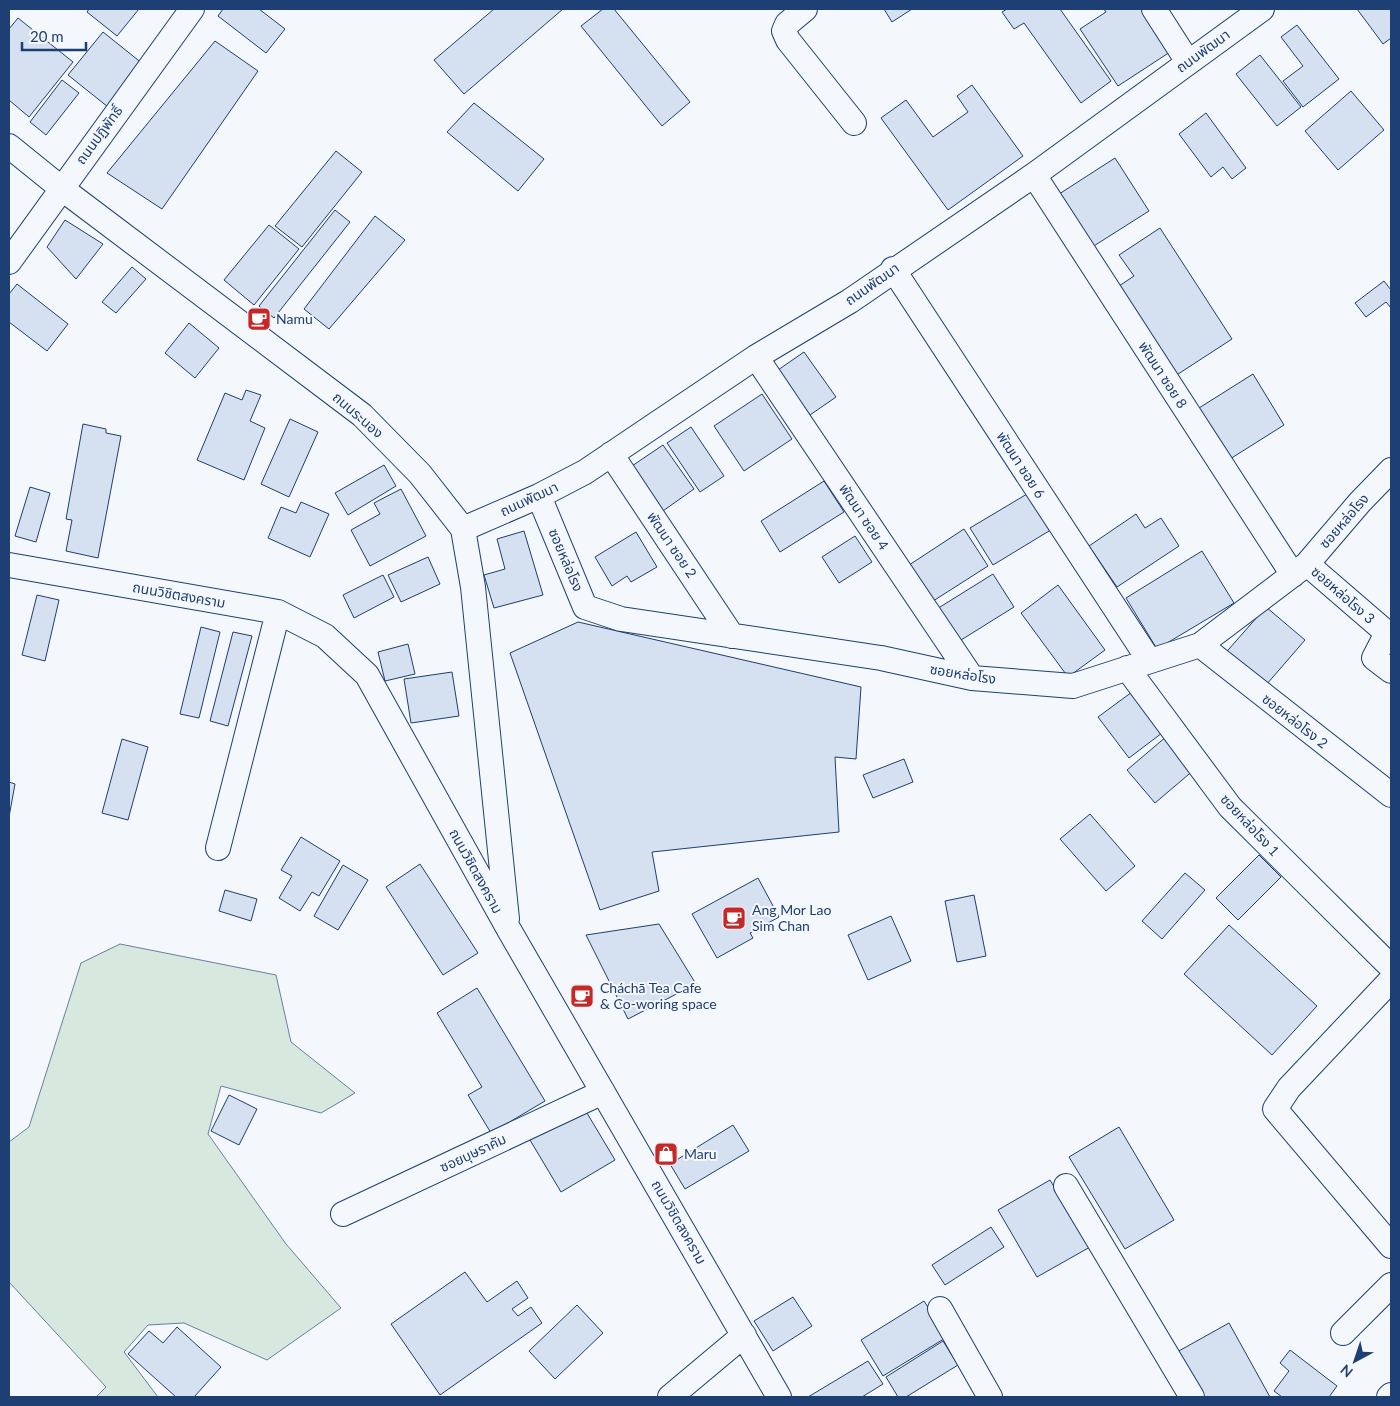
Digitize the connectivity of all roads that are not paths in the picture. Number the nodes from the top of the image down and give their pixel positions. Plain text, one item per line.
1 (192, 9) edge
2 (805, 9) edge
3 (1154, 9) edge
4 (1262, 9) edge
5 (1188, 62) junction
6 (854, 123) dead end
7 (9, 146) edge
8 (1034, 176) junction
9 (61, 188) junction
10 (9, 262) edge
11 (893, 269) junction
12 (756, 357) junction
13 (611, 454) junction
14 (1391, 470) edge
15 (540, 496) junction
16 (463, 529) junction
17 (9, 565) edge
18 (1300, 569) junction
19 (278, 612) junction
20 (732, 636) junction
21 (1200, 645) junction
22 (1138, 664) junction
23 (1391, 671) edge
24 (972, 678) junction
25 (1391, 795) edge
26 (496, 813) junction
27 (456, 835) junction
28 (218, 848) dead end
29 (508, 928) junction
30 (1391, 967) edge
31 (1391, 980) edge
32 (604, 1092) junction
33 (1066, 1186) dead end
34 (343, 1214) dead end
35 (1391, 1246) edge
36 (1391, 1285) edge
37 (940, 1309) dead end
38 (1343, 1333) dead end
39 (744, 1335) junction
40 (670, 1397) edge
41 (780, 1397) edge
42 (990, 1397) edge
43 (1192, 1397) edge

1 - 9 street, ถนนปฏิพัทธิ์
2 - 6 street
3 - 5 street
4 - 5 street, ถนนพัฒนา
5 - 8 street, ถนนพัฒนา
7 - 9 street, ถนนระนอง
8 - 11 street, ถนนพัฒนา
8 - 18 street, พัฒนา ซอย 8
9 - 10 street, ถนนปฏิพัทธิ์
9 - 16 street, ถนนระนอง
11 - 12 street, ถนนพัฒนา
11 - 22 street, พัฒนา ซอย 6
12 - 13 street, ถนนพัฒนา
12 - 24 street, พัฒนา ซอย 4
13 - 15 street, ถนนพัฒนา
13 - 20 street, พัฒนา ซอย 2
14 - 18 street, ซอยหล่อโรง
15 - 16 street, ถนนพัฒนา
15 - 20 street, ซอยหล่อโรง
16 - 26 street, ถนนระนอง
17 - 19 street, ถนนวิชิตสงคราม
18 - 21 street, ซอยหล่อโรง
18 - 23 street, ซอยหล่อโรง 3
19 - 27 street, ถนนวิชิตสงคราม
19 - 28 street
20 - 24 street, ซอยหล่อโรง
21 - 22 street, ซอยหล่อโรง
21 - 25 street, ซอยหล่อโรง 2
22 - 24 street, ซอยหล่อโรง
22 - 30 street, ซอยหล่อโรง 1
26 - 27 street
26 - 29 street, ถนนระนอง
27 - 29 street, ถนนวิชิตสงคราม
29 - 32 street, ถนนวิชิตสงคราม
31 - 35 street
32 - 34 street, ซอยบุษราคัม
32 - 39 street, ถนนวิชิตสงคราม
33 - 43 street
36 - 38 street
37 - 42 street
39 - 40 street
39 - 41 street, ถนนวิชิตสงคราม

